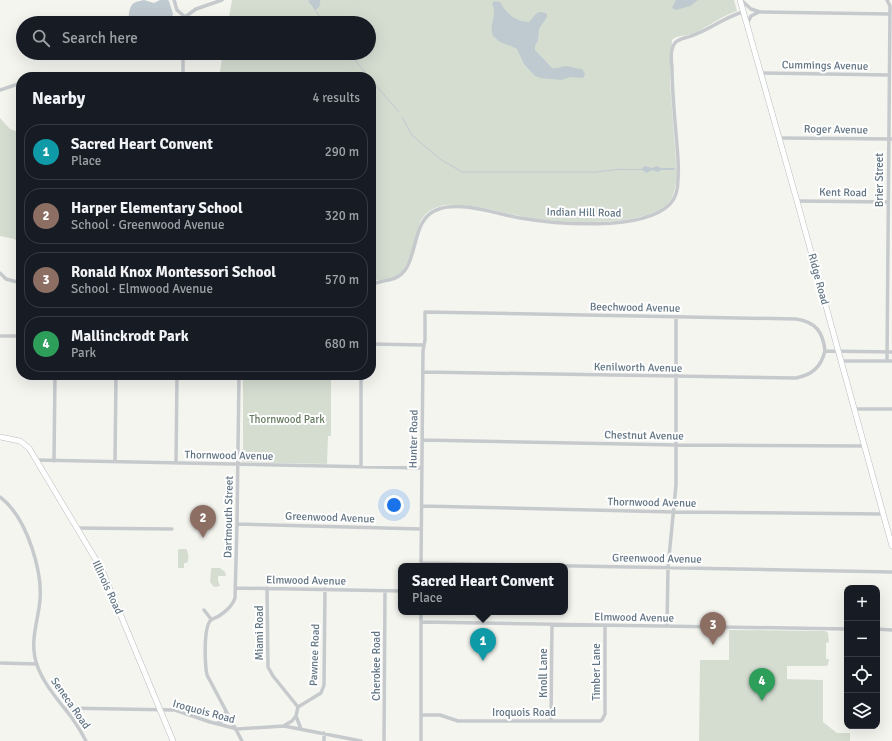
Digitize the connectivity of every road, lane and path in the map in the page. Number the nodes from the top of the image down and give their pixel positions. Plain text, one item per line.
1 (174, 0) edge
2 (222, 0) edge
3 (741, 0) edge
4 (887, 0) edge
5 (743, 12) junction
6 (760, 12) junction
7 (889, 14) junction
8 (184, 16) edge
9 (186, 16) edge
10 (747, 25) junction
11 (183, 60) edge
12 (183, 72) edge
13 (761, 74) junction
14 (889, 75) junction
15 (16, 85) edge
16 (0, 90) edge
17 (779, 138) junction
18 (890, 139) edge
19 (797, 201) junction
20 (888, 202) junction
21 (0, 273) edge
22 (16, 282) edge
23 (376, 284) edge
24 (890, 291) edge
25 (425, 312) joint
26 (676, 317) junction
27 (0, 336) edge
28 (16, 336) edge
29 (376, 344) edge
30 (424, 345) junction
31 (825, 351) junction
32 (839, 351) junction
33 (887, 352) junction
34 (892, 352) edge
35 (842, 361) junction
36 (887, 361) junction
37 (892, 361) edge
38 (423, 372) junction
39 (676, 376) junction
40 (55, 380) edge
41 (116, 380) edge
42 (177, 380) edge
43 (239, 380) edge
44 (361, 380) edge
45 (854, 409) junction
46 (892, 409) edge
47 (0, 437) edge
48 (422, 440) junction
49 (676, 445) junction
50 (865, 446) junction
51 (36, 460) junction
52 (54, 461) junction
53 (115, 462) junction
54 (176, 463) junction
55 (238, 465) junction
56 (360, 467) junction
57 (422, 468) junction
58 (0, 497) edge
59 (422, 506) junction
60 (673, 512) junction
61 (883, 514) junction
62 (237, 524) junction
63 (77, 528) junction
64 (172, 529) dead end
65 (421, 529) junction
66 (892, 546) edge
67 (421, 563) edge
68 (568, 566) edge
69 (668, 567) junction
70 (892, 572) edge
71 (235, 588) junction
72 (267, 588) junction
73 (325, 589) junction
74 (385, 591) junction
75 (398, 591) edge
76 (204, 610) dead end
77 (421, 615) edge
78 (211, 619) junction
79 (421, 622) junction
80 (552, 624) junction
81 (605, 625) junction
82 (667, 626) junction
83 (844, 629) edge
84 (880, 629) edge
85 (892, 630) edge
86 (0, 664) edge
87 (37, 664) junction
88 (298, 707) junction
89 (64, 708) junction
90 (160, 710) junction
91 (226, 712) junction
92 (421, 715) junction
93 (296, 716) junction
94 (603, 718) joint
95 (551, 721) junction
96 (216, 724) junction
97 (284, 726) junction
98 (237, 729) junction
99 (301, 729) junction
100 (324, 733) junction
101 (86, 741) edge
102 (173, 741) edge
103 (242, 741) edge
104 (324, 741) edge
105 (361, 741) edge
106 (384, 741) edge
107 (421, 741) edge

1 - 8 street
2 - 9 street
3 - 5 street, Ridge Road
3 - 6 street
4 - 7 street, Brier Street
5 - 10 street, Ridge Road
5 - 23 street, Indian Hill Road
6 - 7 street
6 - 10 street
7 - 14 street, Brier Street
10 - 13 street, Ridge Road
11 - 12 street
13 - 14 street, Cummings Avenue
13 - 17 street, Ridge Road
14 - 18 street, Brier Street
15 - 16 street
17 - 18 street, Roger Avenue
17 - 19 street, Ridge Road
18 - 20 street, Brier Street
19 - 20 street, Kent Road
19 - 32 street, Ridge Road
20 - 24 street, Brier Street
21 - 22 street
24 - 33 street, Brier Street
25 - 26 street, Beechwood Avenue
25 - 30 street, Hunter Road
26 - 31 street, Beechwood Avenue
26 - 39 street
27 - 28 street
29 - 30 street
30 - 38 street, Hunter Road
31 - 32 street
31 - 39 street, Kenilworth Avenue
32 - 33 street
32 - 35 street, Ridge Road
33 - 34 street
33 - 36 street, Brier Street
35 - 36 street
35 - 45 street, Ridge Road
36 - 37 street
38 - 39 street, Kenilworth Avenue
38 - 48 street, Hunter Road
39 - 49 street
40 - 52 street
41 - 53 street
42 - 54 street
43 - 55 street, Dartmouth Street
44 - 56 street
45 - 46 street
45 - 50 street, Ridge Road
47 - 51 street, Illinois Road
48 - 49 street, Chestnut Avenue
48 - 57 street, Hunter Road
49 - 50 street, Chestnut Avenue
49 - 60 street
50 - 61 street, Ridge Road
51 - 52 street, Thornwood Avenue
51 - 63 street, Illinois Road
52 - 53 street, Thornwood Avenue
53 - 54 street, Thornwood Avenue
54 - 55 street, Thornwood Avenue
55 - 56 street, Thornwood Avenue
55 - 62 street, Dartmouth Street
56 - 57 street, Thornwood Avenue
57 - 59 street, Hunter Road
58 - 87 street, Seneca Road
59 - 60 street, Thornwood Avenue
59 - 65 street, Hunter Road
60 - 61 street, Thornwood Avenue
60 - 69 street
61 - 66 street, Ridge Road
62 - 65 street, Greenwood Avenue
62 - 71 street, Dartmouth Street
63 - 64 street
63 - 90 street, Illinois Road
65 - 67 street, Hunter Road
68 - 69 street, Greenwood Avenue
69 - 70 street, Greenwood Avenue
69 - 82 street
71 - 72 street, Elmwood Avenue
71 - 78 street, Dartmouth Street
72 - 73 street, Elmwood Avenue
72 - 88 street, Miami Road
73 - 74 street, Elmwood Avenue
73 - 88 street, Pawnee Road
74 - 75 street, Elmwood Avenue
74 - 106 street, Cherokee Road
76 - 78 street
77 - 79 street
78 - 91 street
79 - 80 street, Elmwood Avenue
79 - 92 street
80 - 81 street, Elmwood Avenue
80 - 95 street, Knoll Lane
81 - 82 street, Elmwood Avenue
81 - 94 street, Timber Lane
82 - 83 street, Elmwood Avenue
84 - 85 street
86 - 87 street
87 - 89 street, Seneca Road
88 - 93 street
89 - 90 street, Iroquois Road
89 - 101 street, Seneca Road
90 - 96 street, Iroquois Road
90 - 102 street, Illinois Road
91 - 96 street
91 - 98 street
92 - 95 street, Iroquois Road
92 - 107 street
93 - 97 street
93 - 99 street
94 - 95 street, Iroquois Road
96 - 98 street, Iroquois Road
97 - 98 street, Iroquois Road
97 - 99 street, Iroquois Road
98 - 103 street
99 - 100 street, Iroquois Road
100 - 104 street
100 - 105 street, Iroquois Road

